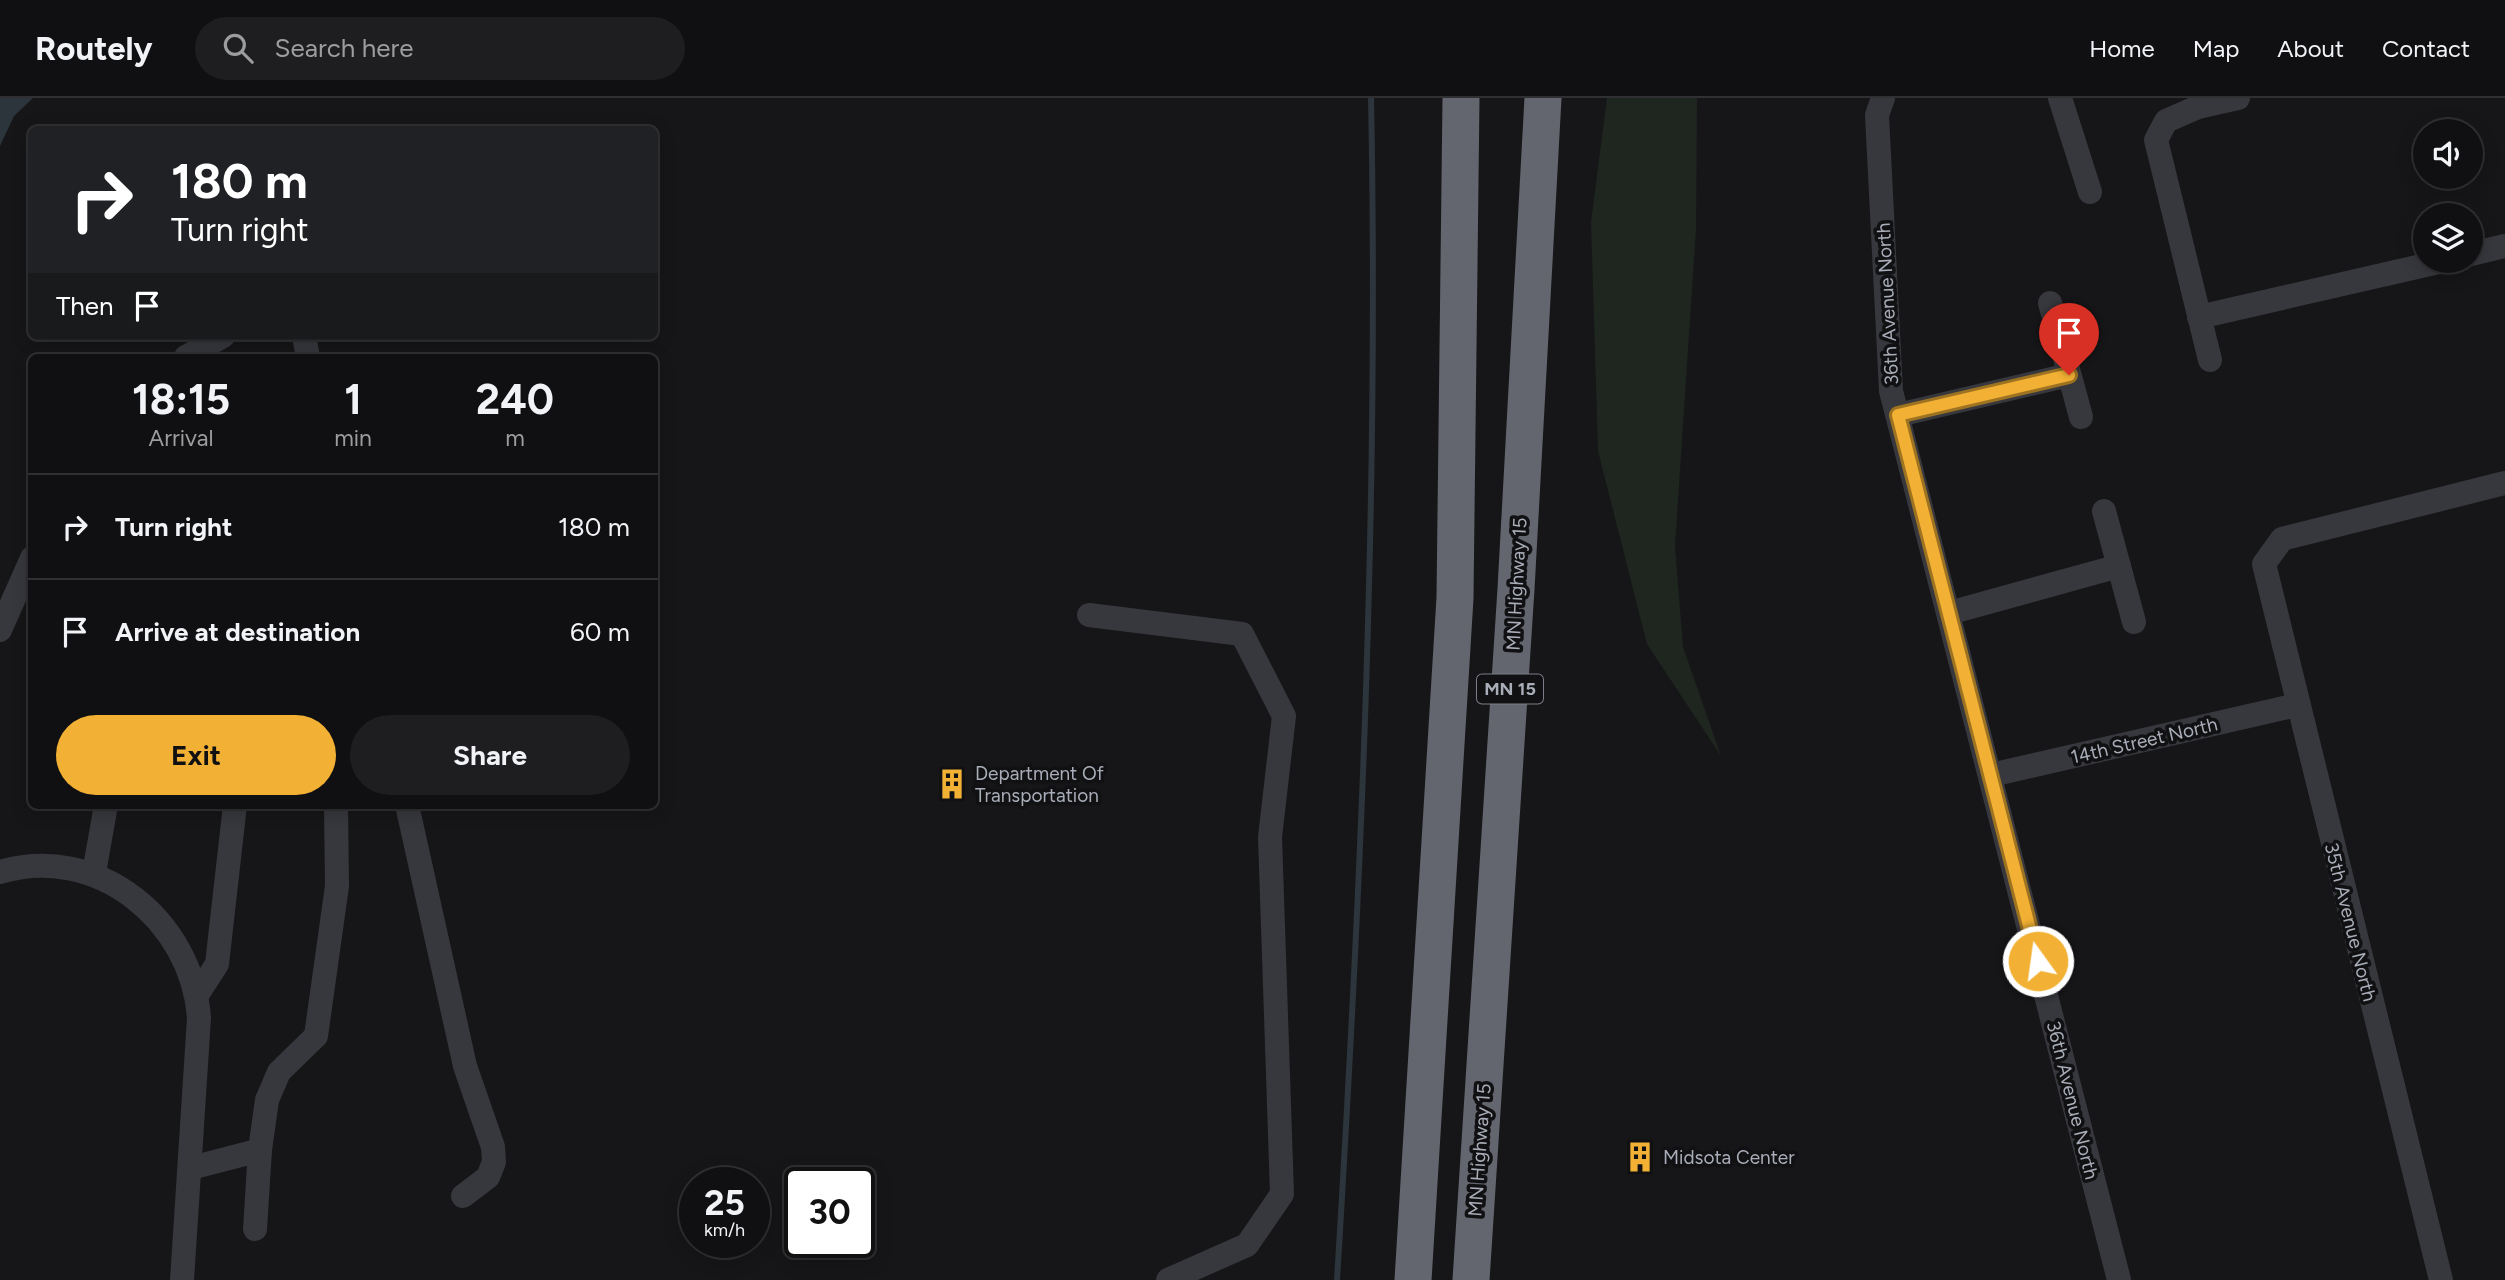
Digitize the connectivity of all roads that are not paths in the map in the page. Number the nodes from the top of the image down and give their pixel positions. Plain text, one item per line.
1 (1461, 98) edge
2 (1543, 98) edge
3 (1883, 98) edge
4 (2060, 98) edge
5 (2238, 98) edge
6 (2090, 192) dead end
7 (2505, 246) edge
8 (2483, 251) edge
9 (2413, 268) edge
10 (2050, 303) dead end
11 (2199, 317) junction
12 (216, 340) edge
13 (191, 354) edge
14 (2210, 360) dead end
15 (2069, 375) junction
16 (1898, 415) junction
17 (2081, 417) dead end
18 (2505, 483) edge
19 (2104, 511) dead end
20 (2119, 566) junction
21 (28, 567) edge
22 (1949, 613) junction
23 (1089, 615) dead end
24 (2134, 622) dead end
25 (0, 631) edge
26 (2297, 705) junction
27 (1991, 775) junction
28 (105, 809) edge
29 (235, 809) edge
30 (336, 809) edge
31 (408, 809) edge
32 (0, 872) edge
33 (94, 873) junction
34 (197, 995) junction
35 (1487, 1027) junction
36 (260, 1150) junction
37 (191, 1168) junction
38 (463, 1196) dead end
39 (255, 1229) dead end
40 (182, 1280) edge
41 (1168, 1280) edge
42 (1413, 1280) edge
43 (1471, 1280) edge
44 (1489, 1280) edge
45 (2119, 1280) edge
46 (2441, 1280) edge

1 - 42 highway, MN 15
2 - 35 highway, MN Highway 15 / MN 15
3 - 16 street, 36th Avenue North
4 - 6 street
5 - 11 street
7 - 8 street
9 - 11 street
10 - 15 street
11 - 14 street
12 - 13 street
15 - 16 street
15 - 17 street
16 - 22 street, 36th Avenue North
18 - 26 street, 35th Avenue North
19 - 20 street
20 - 22 street
20 - 24 street
21 - 25 street
22 - 27 street, 36th Avenue North
23 - 41 street
26 - 27 street, 14th Street North
26 - 46 street, 35th Avenue North
27 - 45 street, 36th Avenue North
28 - 33 street
29 - 34 street
30 - 36 street
31 - 38 street
32 - 33 street
33 - 34 street
34 - 37 street
35 - 43 highway, MN Highway 15 / MN 15
35 - 44 highway
36 - 37 street
36 - 39 street
37 - 40 street

